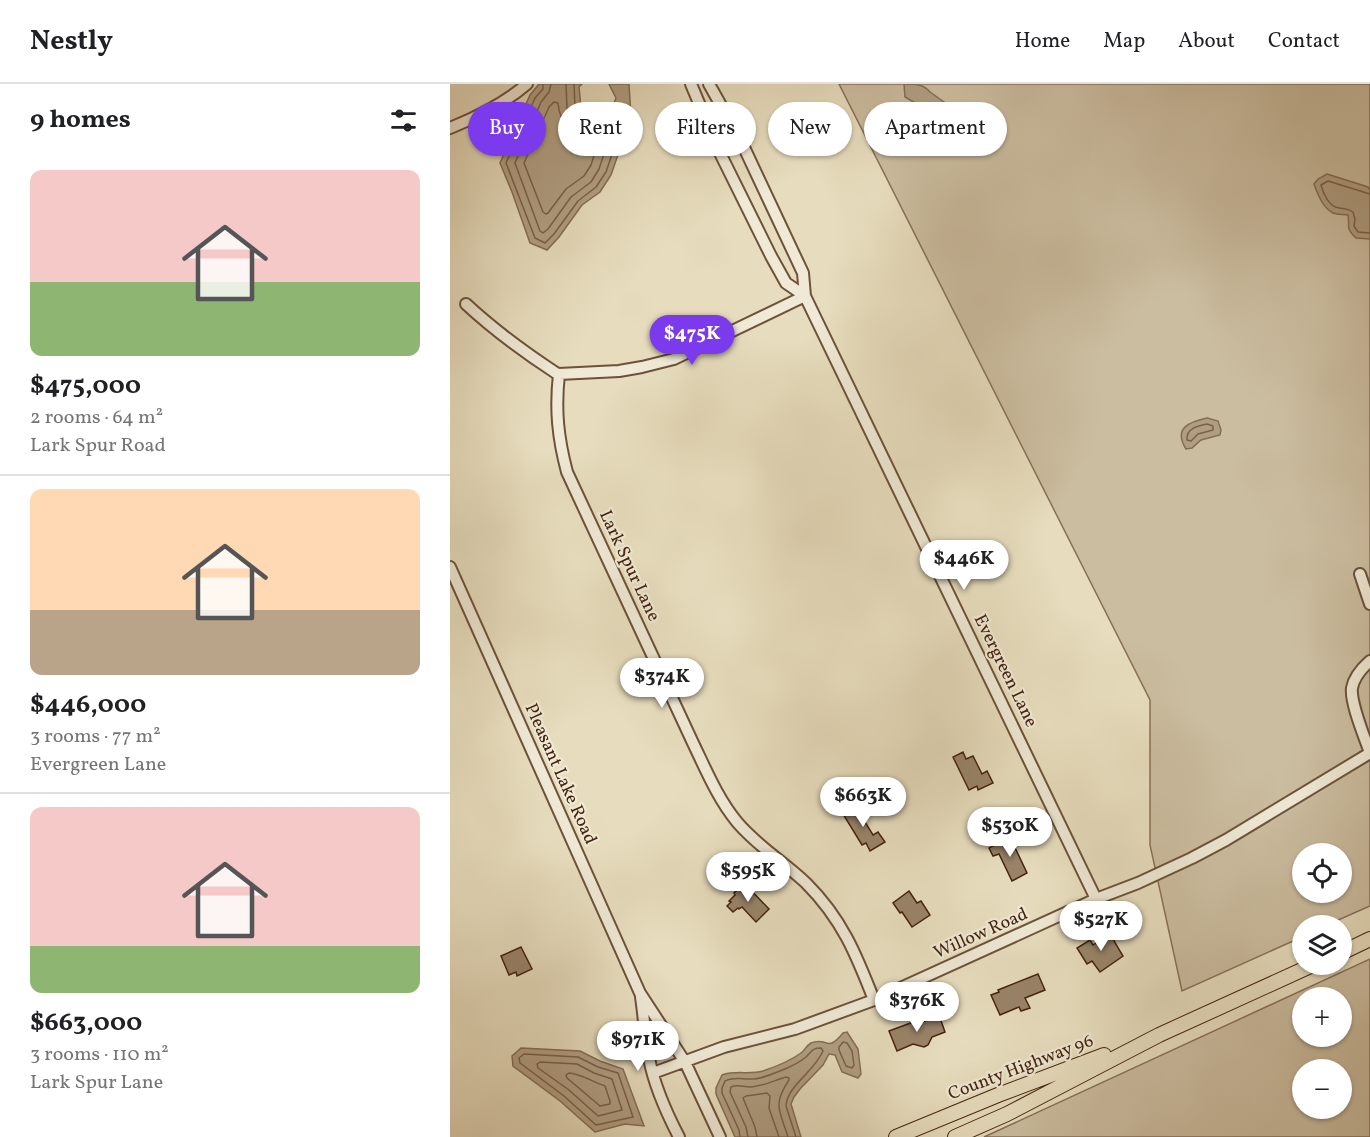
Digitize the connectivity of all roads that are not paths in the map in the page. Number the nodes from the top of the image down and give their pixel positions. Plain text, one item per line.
1 (527, 84) edge
2 (691, 84) edge
3 (709, 84) edge
4 (450, 128) edge
5 (805, 296) junction
6 (466, 304) dead end
7 (560, 374) junction
8 (450, 567) edge
9 (1360, 574) dead end
10 (1370, 604) edge
11 (1370, 661) edge
12 (1370, 753) edge
13 (1096, 899) junction
14 (1370, 939) edge
15 (1352, 948) edge
16 (1292, 974) edge
17 (640, 993) junction
18 (874, 1000) junction
19 (1159, 1035) junction
20 (685, 1062) junction
21 (653, 1073) junction
22 (679, 1137) edge
23 (720, 1137) edge
24 (896, 1137) edge
25 (955, 1137) edge

1 - 4 street
2 - 5 street, Evergreen Lane
3 - 5 street, Evergreen Lane
5 - 7 street
5 - 13 street, Evergreen Lane
6 - 7 street
7 - 18 street, Lark Spur Lane
8 - 17 street, Pleasant Lake Road
9 - 10 street
11 - 12 street
12 - 13 street, Willow Road
13 - 18 street, Willow Road
14 - 15 main road
16 - 19 main road, County Highway 96
17 - 20 street, Pleasant Lake Road
17 - 21 street, Pleasant Lake Road
18 - 20 street, Willow Road
19 - 24 main road, County Highway 96
19 - 25 main road, County Highway 96
20 - 21 street, Willow Road
20 - 23 street, Pleasant Lake Road
21 - 22 street, Pleasant Lake Road

